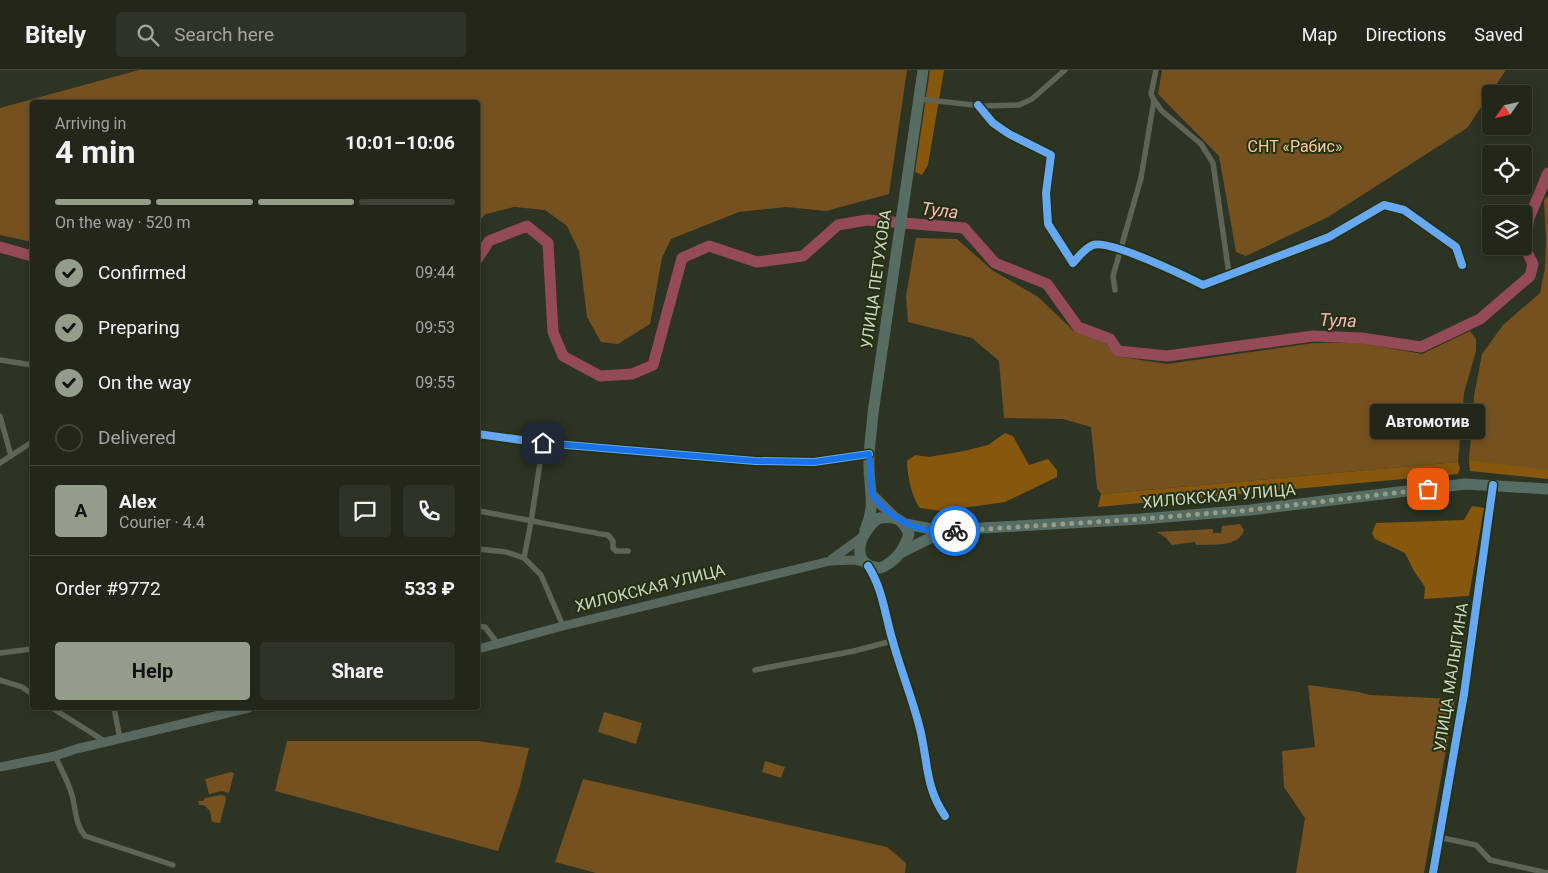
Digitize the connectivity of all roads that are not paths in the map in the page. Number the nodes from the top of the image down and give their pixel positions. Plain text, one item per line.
1 (923, 70) edge
2 (1065, 70) edge
3 (1156, 70) edge
4 (918, 99) junction
5 (1154, 100) junction
6 (978, 105) junction
7 (1120, 250) junction
8 (1462, 265) dead end
9 (1229, 274) junction
10 (1115, 290) dead end
11 (0, 360) edge
12 (30, 365) edge
13 (0, 416) edge
14 (480, 434) edge
15 (30, 443) edge
16 (543, 443) junction
17 (869, 454) junction
18 (10, 456) junction
19 (0, 463) edge
20 (1492, 485) junction
21 (1548, 489) edge
22 (872, 494) junction
23 (480, 511) edge
24 (900, 521) junction
25 (531, 522) junction
26 (947, 531) junction
27 (863, 534) junction
28 (480, 549) edge
29 (628, 551) dead end
30 (900, 553) junction
31 (524, 558) junction
32 (830, 561) junction
33 (866, 564) junction
34 (885, 566) junction
35 (878, 582) junction
36 (480, 626) edge
37 (563, 626) junction
38 (892, 641) junction
39 (498, 644) junction
40 (480, 648) edge
41 (30, 649) edge
42 (0, 653) edge
43 (755, 670) dead end
44 (0, 680) edge
45 (30, 693) edge
46 (55, 710) edge
47 (114, 710) edge
48 (239, 710) edge
49 (120, 738) junction
50 (106, 742) junction
51 (55, 756) junction
52 (0, 767) edge
53 (945, 816) dead end
54 (1438, 836) junction
55 (173, 866) dead end
56 (1433, 873) edge
57 (1548, 873) edge

1 - 4 highway, УЛИЦА ПЕТУХОВА
2 - 6 street
3 - 5 street
4 - 6 street
4 - 17 highway, УЛИЦА ПЕТУХОВА
5 - 7 street
5 - 9 street
6 - 7 street
7 - 9 street
7 - 10 street
8 - 9 street
11 - 12 street
13 - 18 street
14 - 16 street
15 - 18 street
16 - 17 street
16 - 25 street
17 - 22 highway, УЛИЦА ПЕТУХОВА
18 - 19 street
20 - 21 highway, ХИЛОКСКАЯ УЛИЦА
20 - 26 highway, ХИЛОКСКАЯ УЛИЦА
20 - 54 street, УЛИЦА МАЛЫГИНА
22 - 24 highway
22 - 27 highway, УЛИЦА ПЕТУХОВА
23 - 25 street
24 - 26 highway
24 - 27 highway
24 - 30 highway
25 - 29 street
25 - 31 street
26 - 30 highway
27 - 32 main road
27 - 33 highway
28 - 31 street
30 - 34 highway
31 - 37 street
32 - 33 main road
32 - 37 main road, ХИЛОКСКАЯ УЛИЦА
33 - 34 highway
33 - 35 street
34 - 35 street
35 - 38 street
36 - 39 street
37 - 39 main road, ХИЛОКСКАЯ УЛИЦА
38 - 43 street
38 - 53 street
39 - 40 main road, ХИЛОКСКАЯ УЛИЦА
41 - 42 street
44 - 45 street
46 - 50 street
47 - 49 street
48 - 49 main road
49 - 50 main road
50 - 51 main road
51 - 52 main road
51 - 55 street
54 - 56 street, УЛИЦА МАЛЫГИНА
54 - 57 street

